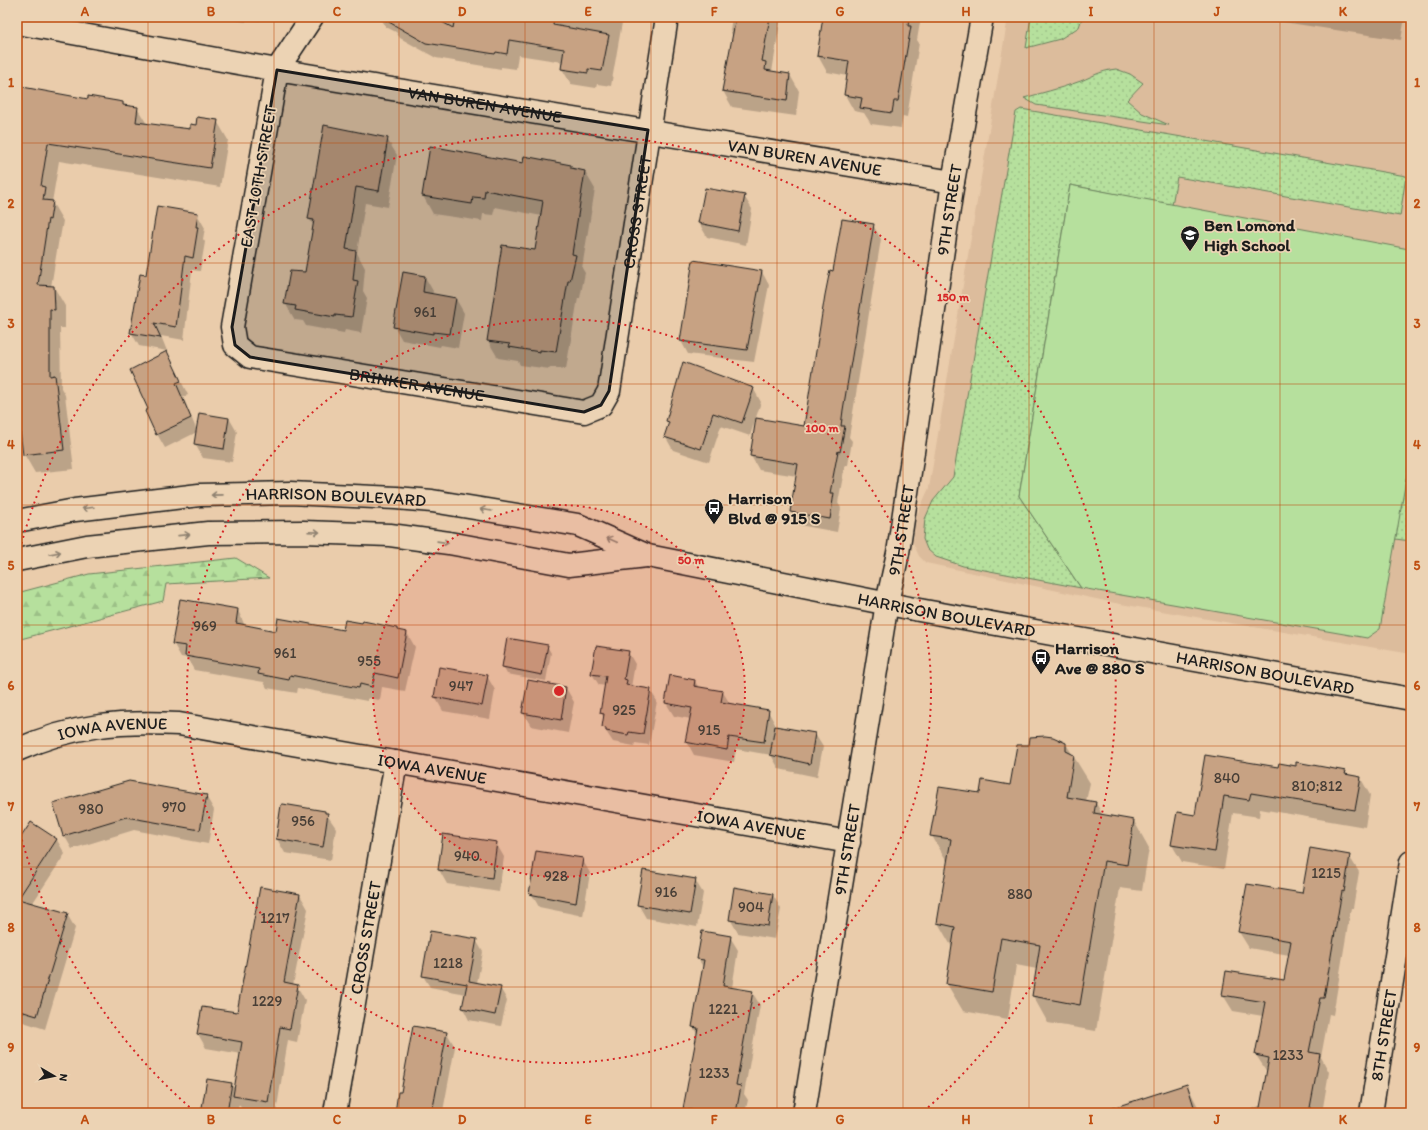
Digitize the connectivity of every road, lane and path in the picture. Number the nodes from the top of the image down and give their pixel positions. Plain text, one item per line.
1 (312, 17) edge
2 (667, 17) edge
3 (982, 17) edge
4 (17, 23) edge
5 (277, 70) junction
6 (648, 130) junction
7 (953, 182) junction
8 (235, 345) joint
9 (602, 405) joint
10 (17, 521) edge
11 (648, 556) junction
12 (17, 560) edge
13 (887, 603) junction
14 (1411, 699) edge
15 (17, 750) edge
16 (396, 762) junction
17 (848, 842) junction
18 (1411, 862) edge
19 (335, 1113) edge
20 (804, 1113) edge
21 (1371, 1113) edge

1 - 5 street, EAST 10TH STREET
2 - 6 street, CROSS STREET
3 - 7 street, 9TH STREET
4 - 5 street, VAN BUREN AVENUE
5 - 6 street, VAN BUREN AVENUE
5 - 8 street, EAST 10TH STREET
6 - 7 street, VAN BUREN AVENUE
6 - 9 street, CROSS STREET
7 - 13 street, 9TH STREET
8 - 9 street, BRINKER AVENUE
11 -> 10 street, HARRISON BOULEVARD
12 -> 11 street, HARRISON BOULEVARD
11 - 13 street, HARRISON BOULEVARD
13 - 14 street, HARRISON BOULEVARD
13 - 17 street, 9TH STREET
15 - 16 street, IOWA AVENUE
16 - 17 street, IOWA AVENUE
16 - 19 street, CROSS STREET
17 - 20 street, 9TH STREET
18 - 21 street, 8TH STREET

